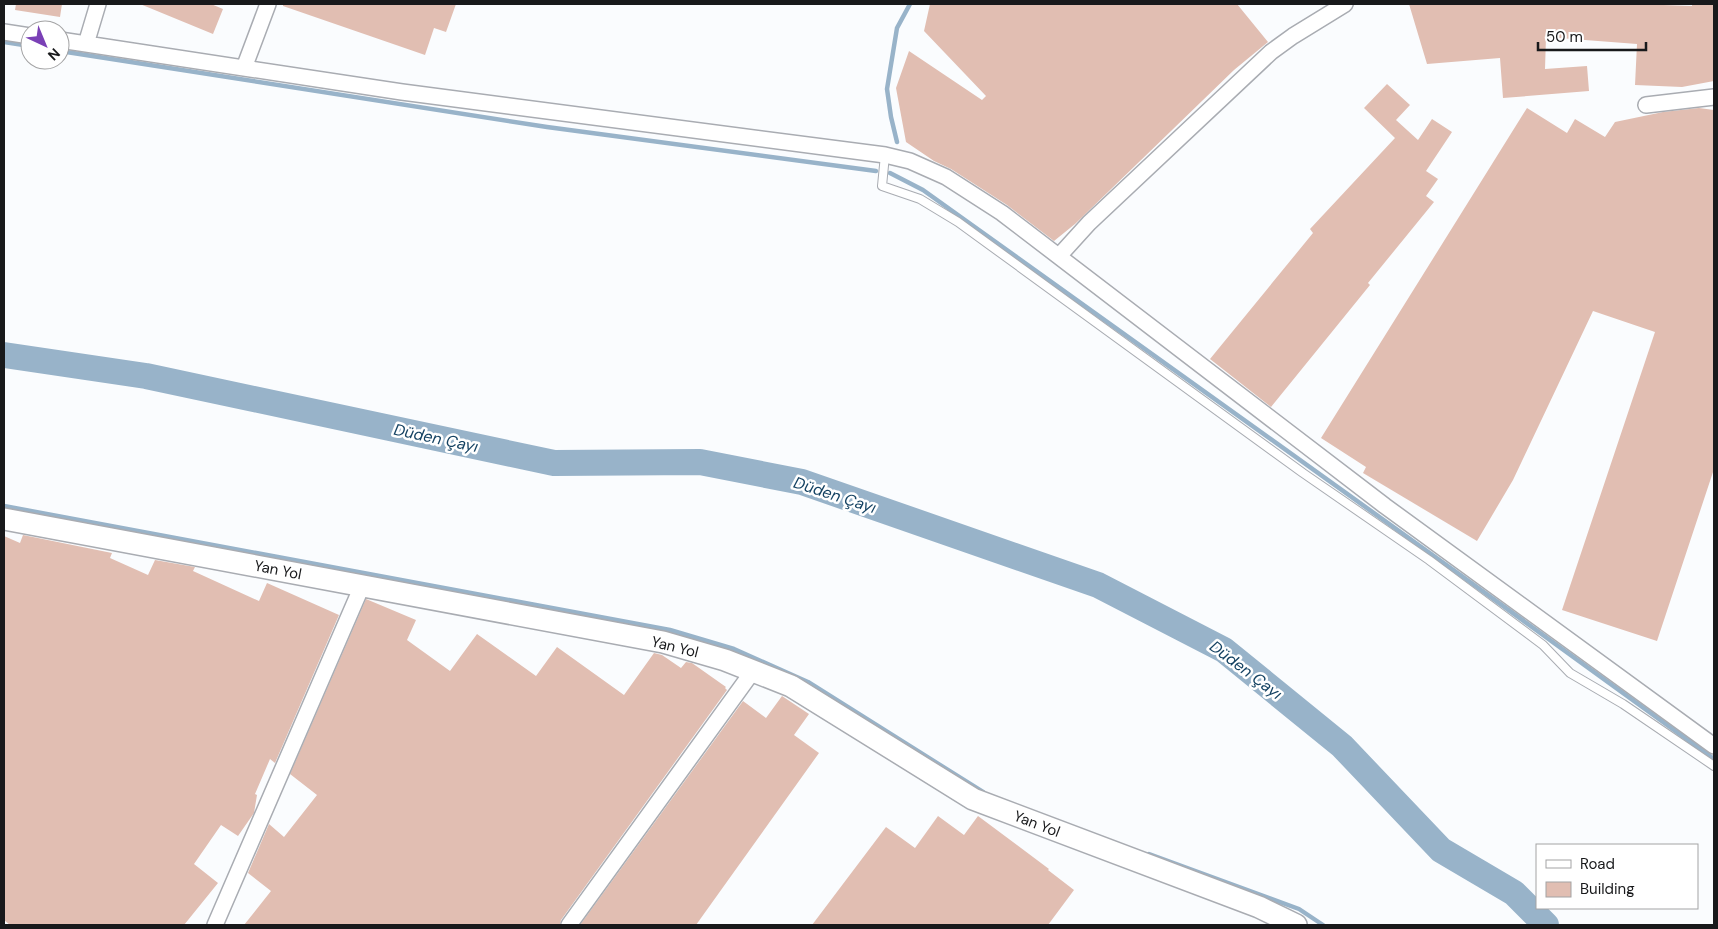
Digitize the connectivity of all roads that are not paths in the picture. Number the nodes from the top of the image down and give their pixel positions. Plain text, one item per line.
1 (98, 4) edge
2 (268, 4) edge
3 (1345, 4) edge
4 (4, 32) edge
5 (20, 34) edge
6 (70, 42) edge
7 (86, 44) junction
8 (244, 68) junction
9 (1714, 97) edge
10 (1646, 105) dead end
11 (885, 155) junction
12 (1059, 256) junction
13 (4, 519) edge
14 (362, 586) junction
15 (1484, 590) junction
16 (753, 671) junction
17 (1714, 746) edge
18 (1714, 766) edge
19 (215, 925) edge
20 (569, 925) edge
21 (1296, 925) edge

1 - 7 street
2 - 8 street
3 - 12 street
4 - 5 street
6 - 7 street
7 - 8 street
8 - 11 street
9 - 10 street
11 - 12 street
11 - 15 lane
12 - 15 street
13 - 14 street, Yan Yol
14 - 16 street, Yan Yol
14 - 19 street
15 - 17 street
15 - 18 lane
16 - 20 street
16 - 21 street, Yan Yol

